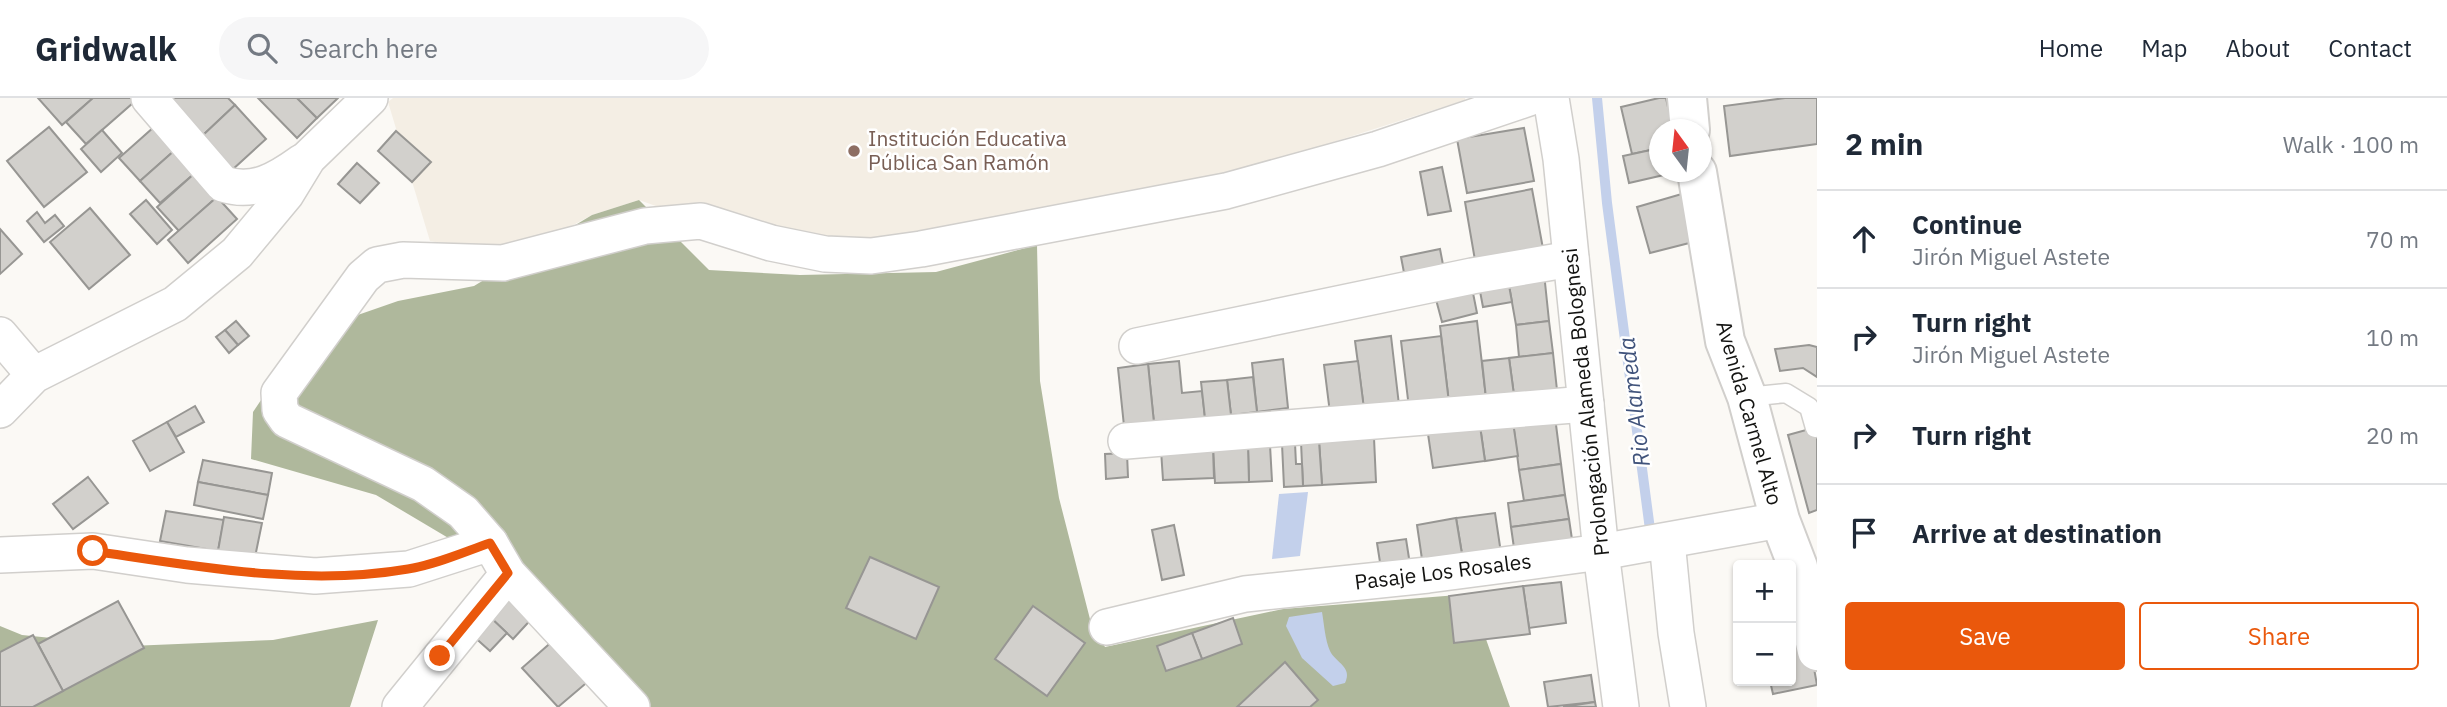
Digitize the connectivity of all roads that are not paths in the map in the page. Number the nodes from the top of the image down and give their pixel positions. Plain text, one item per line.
1 (149, 98) edge
2 (370, 98) edge
3 (1529, 98) edge
4 (1551, 98) edge
5 (1687, 98) edge
6 (1689, 119) edge
7 (308, 158) junction
8 (1699, 182) edge
9 (1571, 259) junction
10 (0, 335) edge
11 (1137, 346) dead end
12 (34, 375) junction
13 (1747, 397) junction
14 (1586, 404) junction
15 (0, 410) edge
16 (1815, 428) edge
17 (1126, 441) dead end
18 (1780, 520) junction
19 (1663, 542) junction
20 (490, 543) junction
21 (1610, 551) junction
22 (0, 555) edge
23 (508, 573) junction
24 (1107, 627) dead end
25 (1817, 651) edge
26 (400, 707) edge
27 (632, 707) edge
28 (1621, 707) edge
29 (1688, 707) edge

1 - 7 street
2 - 7 street
3 - 20 street
4 - 9 street, Prolongación Alameda Bolognesi
5 - 6 street
7 - 12 street
8 - 13 street, Avenida Carmel Alto
9 - 11 street
9 - 14 street, Prolongación Alameda Bolognesi
10 - 12 street
12 - 15 street
13 - 16 lane
13 - 18 street, Avenida Carmel Alto
14 - 17 street
14 - 21 street, Prolongación Alameda Bolognesi
18 - 19 street, Pasaje Los Rosales
18 - 25 street, Avenida Carmel Alto
19 - 21 street, Pasaje Los Rosales
19 - 29 street
20 - 22 street
20 - 23 street
21 - 24 street, Pasaje Los Rosales
21 - 28 street, Prolongación Alameda Bolognesi
23 - 26 street
23 - 27 street

